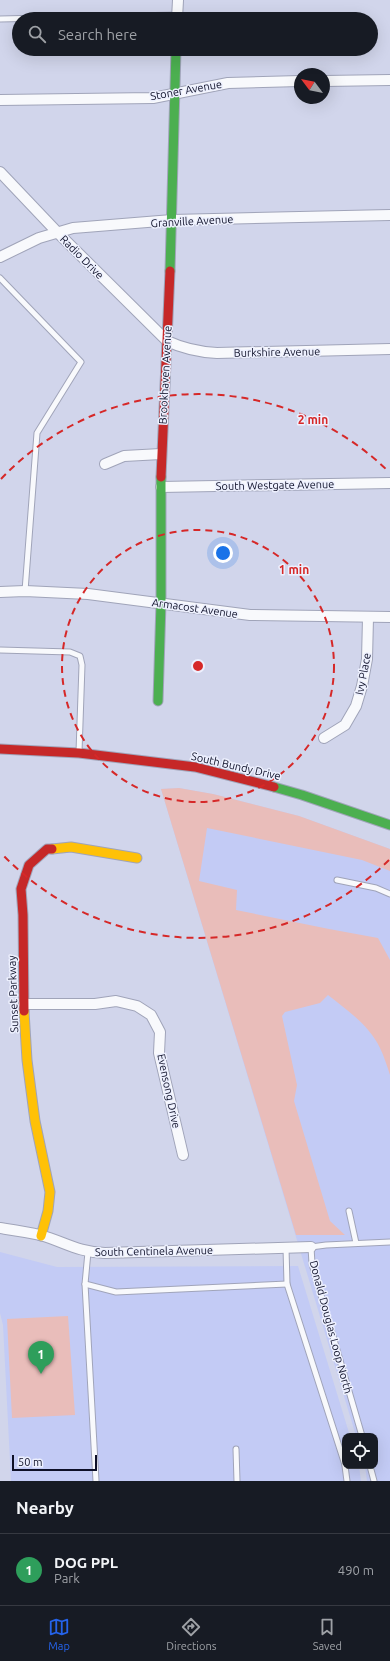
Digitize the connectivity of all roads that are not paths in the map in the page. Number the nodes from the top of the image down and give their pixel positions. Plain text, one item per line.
1 (178, 0) edge
2 (177, 12) edge
3 (0, 19) edge
4 (12, 19) edge
5 (176, 56) edge
6 (390, 80) edge
7 (294, 81) edge
8 (330, 81) edge
9 (174, 93) junction
10 (0, 100) edge
11 (0, 172) edge
12 (390, 215) edge
13 (172, 220) junction
14 (57, 232) junction
15 (0, 257) edge
16 (0, 278) edge
17 (167, 341) junction
18 (390, 350) edge
19 (161, 454) junction
20 (105, 464) dead end
21 (390, 483) edge
22 (161, 487) junction
23 (25, 591) junction
24 (0, 592) edge
25 (161, 603) junction
26 (390, 617) edge
27 (368, 618) junction
28 (0, 650) edge
29 (158, 701) dead end
30 (324, 738) dead end
31 (0, 749) edge
32 (79, 753) junction
33 (390, 825) edge
34 (137, 858) dead end
35 (337, 880) dead end
36 (390, 894) edge
37 (24, 1004) junction
38 (183, 1155) dead end
39 (349, 1211) dead end
40 (0, 1228) edge
41 (41, 1236) junction
42 (390, 1242) edge
43 (356, 1243) junction
44 (312, 1247) junction
45 (286, 1248) junction
46 (88, 1252) junction
47 (85, 1284) junction
48 (287, 1284) junction
49 (361, 1433) edge
50 (236, 1449) dead end
51 (342, 1456) edge
52 (346, 1469) edge
53 (371, 1469) edge
54 (96, 1481) edge
55 (237, 1481) edge
56 (347, 1481) edge
57 (374, 1481) edge

1 - 2 street
3 - 4 lane
5 - 9 street, Brookhaven Avenue
6 - 8 street
7 - 9 street, Stoner Avenue
9 - 10 street, Stoner Avenue
9 - 13 street, Brookhaven Avenue
11 - 14 street, Radio Drive
12 - 13 street, Granville Avenue
13 - 14 street, Granville Avenue
13 - 17 street, Brookhaven Avenue
14 - 15 street, Granville Avenue
14 - 17 street, Radio Drive
16 - 23 lane
17 - 18 street, Burkshire Avenue
17 - 19 street, Brookhaven Avenue
19 - 20 street
19 - 22 street, Brookhaven Avenue
21 - 22 street, South Westgate Avenue
22 - 25 street, Brookhaven Avenue
23 - 24 street, Armacost Avenue
23 - 25 street, Armacost Avenue
25 - 27 street, Armacost Avenue
25 - 29 street, Brookhaven Avenue
26 - 27 street, Armacost Avenue
27 - 30 street, Ivy Place
28 - 32 lane
31 - 32 street, South Bundy Drive
32 - 33 street, South Bundy Drive
34 - 37 street, Sunset Parkway
35 - 36 lane
37 - 38 street, Evensong Drive
37 - 41 street, Sunset Parkway
39 - 43 lane
40 - 41 street, South Centinela Avenue
41 - 46 street, South Centinela Avenue
42 - 43 lane, Donald Douglas Loop North
43 - 44 lane, Donald Douglas Loop North
44 - 45 street, South Centinela Avenue
44 - 49 lane, Donald Douglas Loop North
45 - 46 street, South Centinela Avenue
45 - 48 lane
46 - 47 lane
47 - 48 lane
47 - 54 lane
48 - 51 lane
50 - 55 lane
52 - 56 lane
53 - 57 lane

